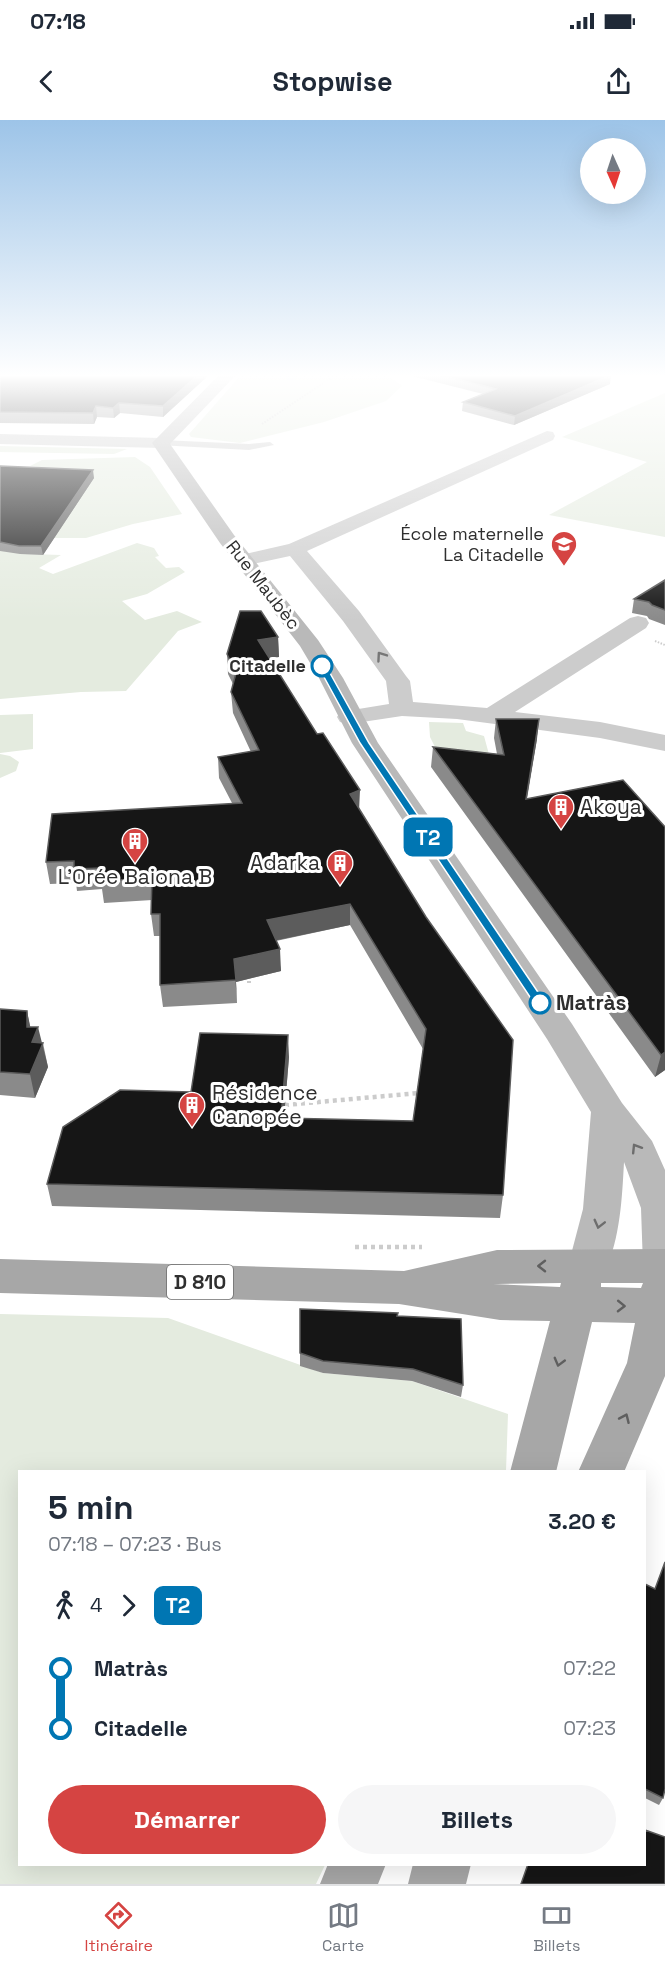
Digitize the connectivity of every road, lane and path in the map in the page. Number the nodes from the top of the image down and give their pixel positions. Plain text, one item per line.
1 (170, 456) edge
2 (503, 456) edge
3 (295, 549) junction
4 (244, 560) junction
5 (638, 623) dead end
6 (402, 709) junction
7 (492, 716) junction
8 (349, 717) junction
9 (665, 743) edge
10 (248, 972) edge
11 (249, 983) edge
12 (419, 1093) edge
13 (285, 1106) edge
14 (609, 1112) junction
15 (0, 1276) edge
16 (581, 1286) junction
17 (663, 1286) edge
18 (534, 1470) edge
19 (602, 1470) edge
20 (356, 1866) edge
21 (442, 1866) edge
22 (349, 1884) edge
23 (437, 1884) edge

1 - 4 main road, Rue Maubèc
2 - 3 street
3 - 4 street
6 -> 3 street
4 - 8 main road, Rue Maubèc
5 - 7 street
6 - 7 street
6 - 8 street
7 - 9 street
8 - 14 main road, Rue Maubèc
10 - 11 path
12 - 13 path
14 -> 16 main road
17 -> 14 main road, Rue Maubèc
15 - 16 main road, D 810
16 - 17 main road, D 810
16 -> 18 main road
19 -> 17 main road
20 - 22 main road
21 - 23 main road

